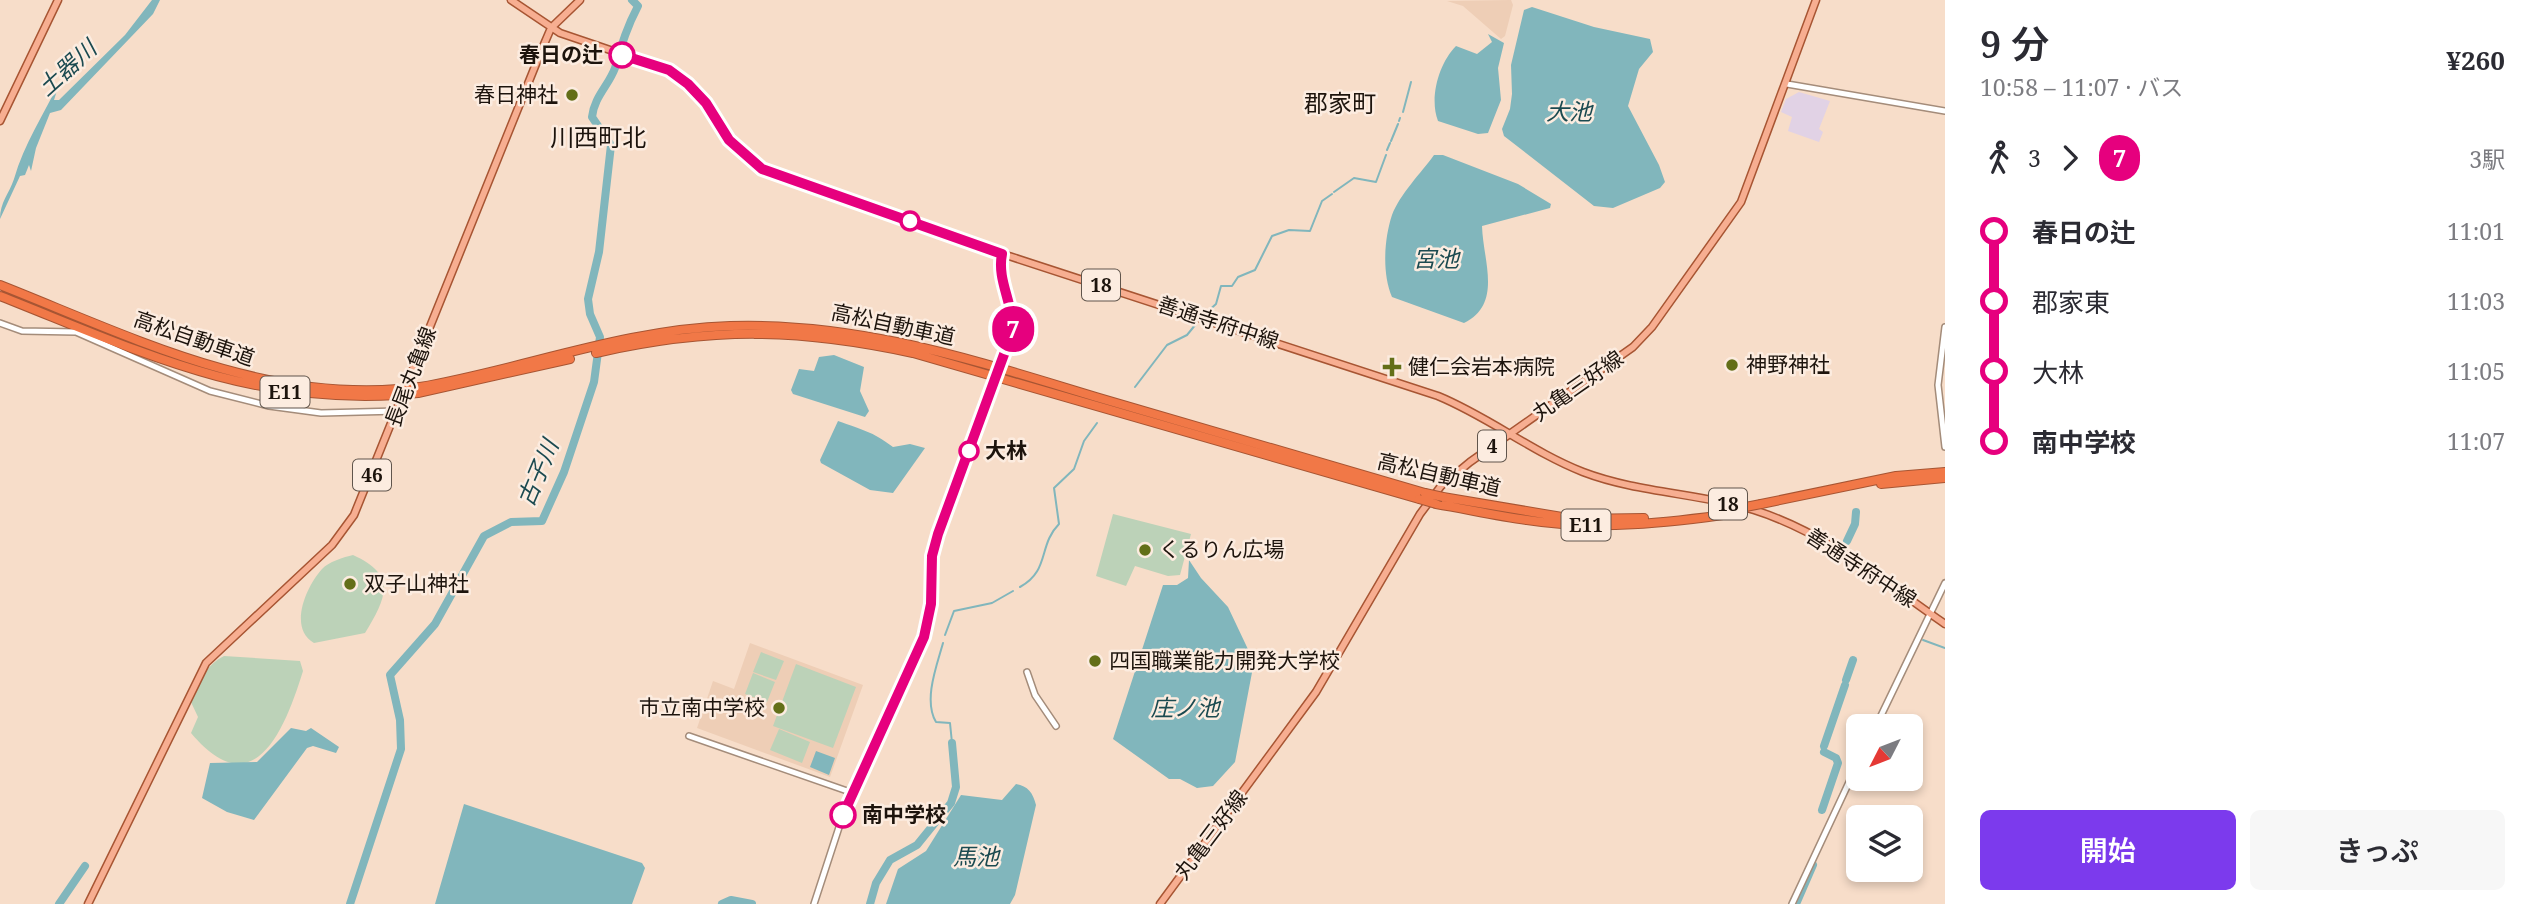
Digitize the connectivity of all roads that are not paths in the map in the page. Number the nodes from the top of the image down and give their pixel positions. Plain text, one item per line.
1 (58, 0) edge
2 (510, 0) edge
3 (580, 0) edge
4 (1816, 0) edge
5 (551, 28) junction
6 (1787, 84) junction
7 (1945, 111) edge
8 (0, 121) edge
9 (1002, 254) junction
10 (0, 285) edge
11 (0, 296) edge
12 (0, 323) edge
13 (1945, 327) edge
14 (1000, 363) dead end
15 (994, 380) dead end
16 (397, 392) junction
17 (398, 411) junction
18 (1508, 435) junction
19 (1945, 447) edge
20 (1944, 475) edge
21 (1440, 500) junction
22 (1765, 506) junction
23 (1945, 583) edge
24 (1930, 614) junction
25 (1945, 624) edge
26 (1027, 672) dead end
27 (1882, 714) edge
28 (1056, 726) dead end
29 (689, 736) dead end
30 (1846, 789) edge
31 (853, 793) junction
32 (88, 904) edge
33 (814, 904) edge
34 (1160, 904) edge
35 (1792, 904) edge

1 - 8 main road
2 - 5 main road, 善通寺府中線 / 18
3 - 5 main road, 長尾丸亀線 / 46
4 - 6 main road, 丸亀三好線 / 4
5 - 9 main road, 善通寺府中線 / 18
5 - 17 main road, 長尾丸亀線 / 46
6 - 7 street
6 - 18 main road, 丸亀三好線 / 4
9 - 14 street
9 - 18 main road, 善通寺府中線 / 18
10 - 16 highway, 高松自動車道 / E11
11 - 16 highway, 高松自動車道 / E11
12 - 17 street
13 - 19 street
15 - 31 street
16 - 21 highway, 高松自動車道 / E11, bridge
17 - 32 main road, 長尾丸亀線 / 46
18 - 24 main road, 善通寺府中線 / 18
18 - 34 main road, 丸亀三好線 / 4
20 - 22 highway, 高松自動車道 / E11
21 - 22 highway, 高松自動車道 / E11, bridge
21 - 22 highway, 高松自動車道 / E11, bridge
23 - 24 street
24 - 25 main road, 善通寺府中線 / 18
24 - 27 street
26 - 28 street
29 - 31 street
30 - 35 street
31 - 33 street

